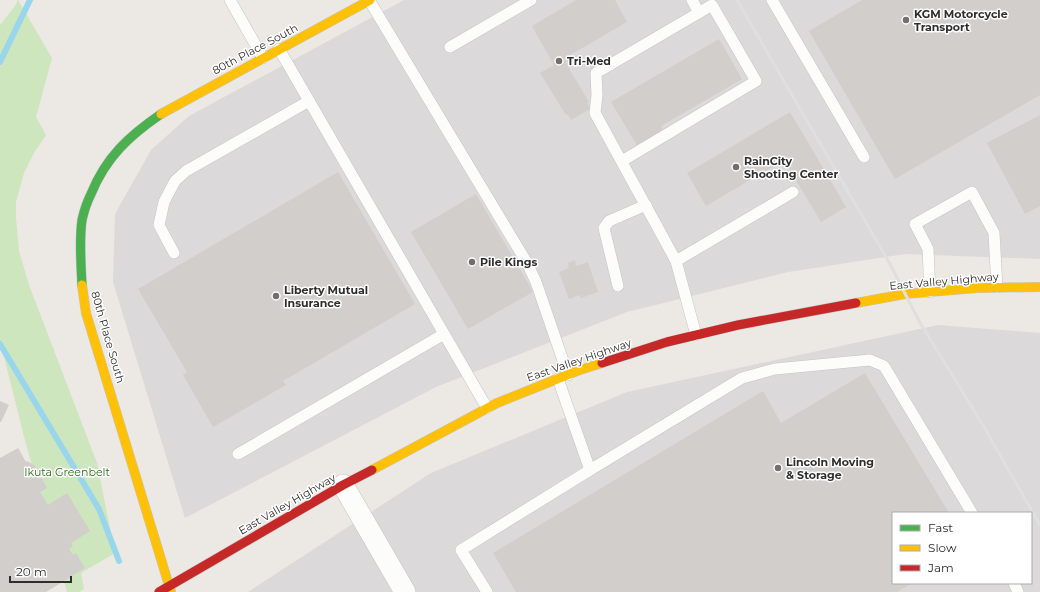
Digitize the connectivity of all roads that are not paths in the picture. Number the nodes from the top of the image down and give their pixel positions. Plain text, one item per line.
1 (230, 0) edge
2 (370, 0) edge
3 (531, 0) edge
4 (692, 0) edge
5 (772, 0) edge
6 (699, 13) junction
7 (450, 47) dead end
8 (279, 50) junction
9 (264, 58) junction
10 (309, 101) junction
11 (864, 158) dead end
12 (622, 161) junction
13 (793, 192) dead end
14 (646, 205) junction
15 (174, 252) dead end
16 (676, 261) junction
17 (618, 286) dead end
18 (997, 287) junction
19 (1040, 287) edge
20 (930, 292) junction
21 (444, 334) junction
22 (696, 336) junction
23 (563, 377) junction
24 (487, 408) junction
25 (238, 454) dead end
26 (590, 470) junction
27 (343, 485) junction
28 (971, 512) edge
29 (170, 589) edge
30 (159, 592) edge
31 (405, 592) edge
32 (487, 592) edge

1 - 9 lane
2 - 8 main road, 80th Place South
2 - 23 lane
3 - 7 lane
4 - 6 lane
5 - 11 lane
6 - 12 lane
6 - 12 lane
8 - 9 main road, 80th Place South
8 - 10 lane
9 - 29 main road, 80th Place South
10 - 15 lane
10 - 21 lane
12 - 14 lane
13 - 16 lane
14 - 16 lane
14 - 17 lane
16 - 22 lane
18 - 19 main road, East Valley Highway
18 - 20 main road, East Valley Highway
18 - 20 lane
20 - 22 main road, East Valley Highway
21 - 24 lane
21 - 25 lane
22 - 23 main road, East Valley Highway
23 - 24 main road, East Valley Highway
23 - 26 lane
24 - 27 main road, East Valley Highway
26 - 28 lane
26 - 32 lane
27 - 29 main road, East Valley Highway
27 - 31 street
29 - 30 main road, East Valley Highway

